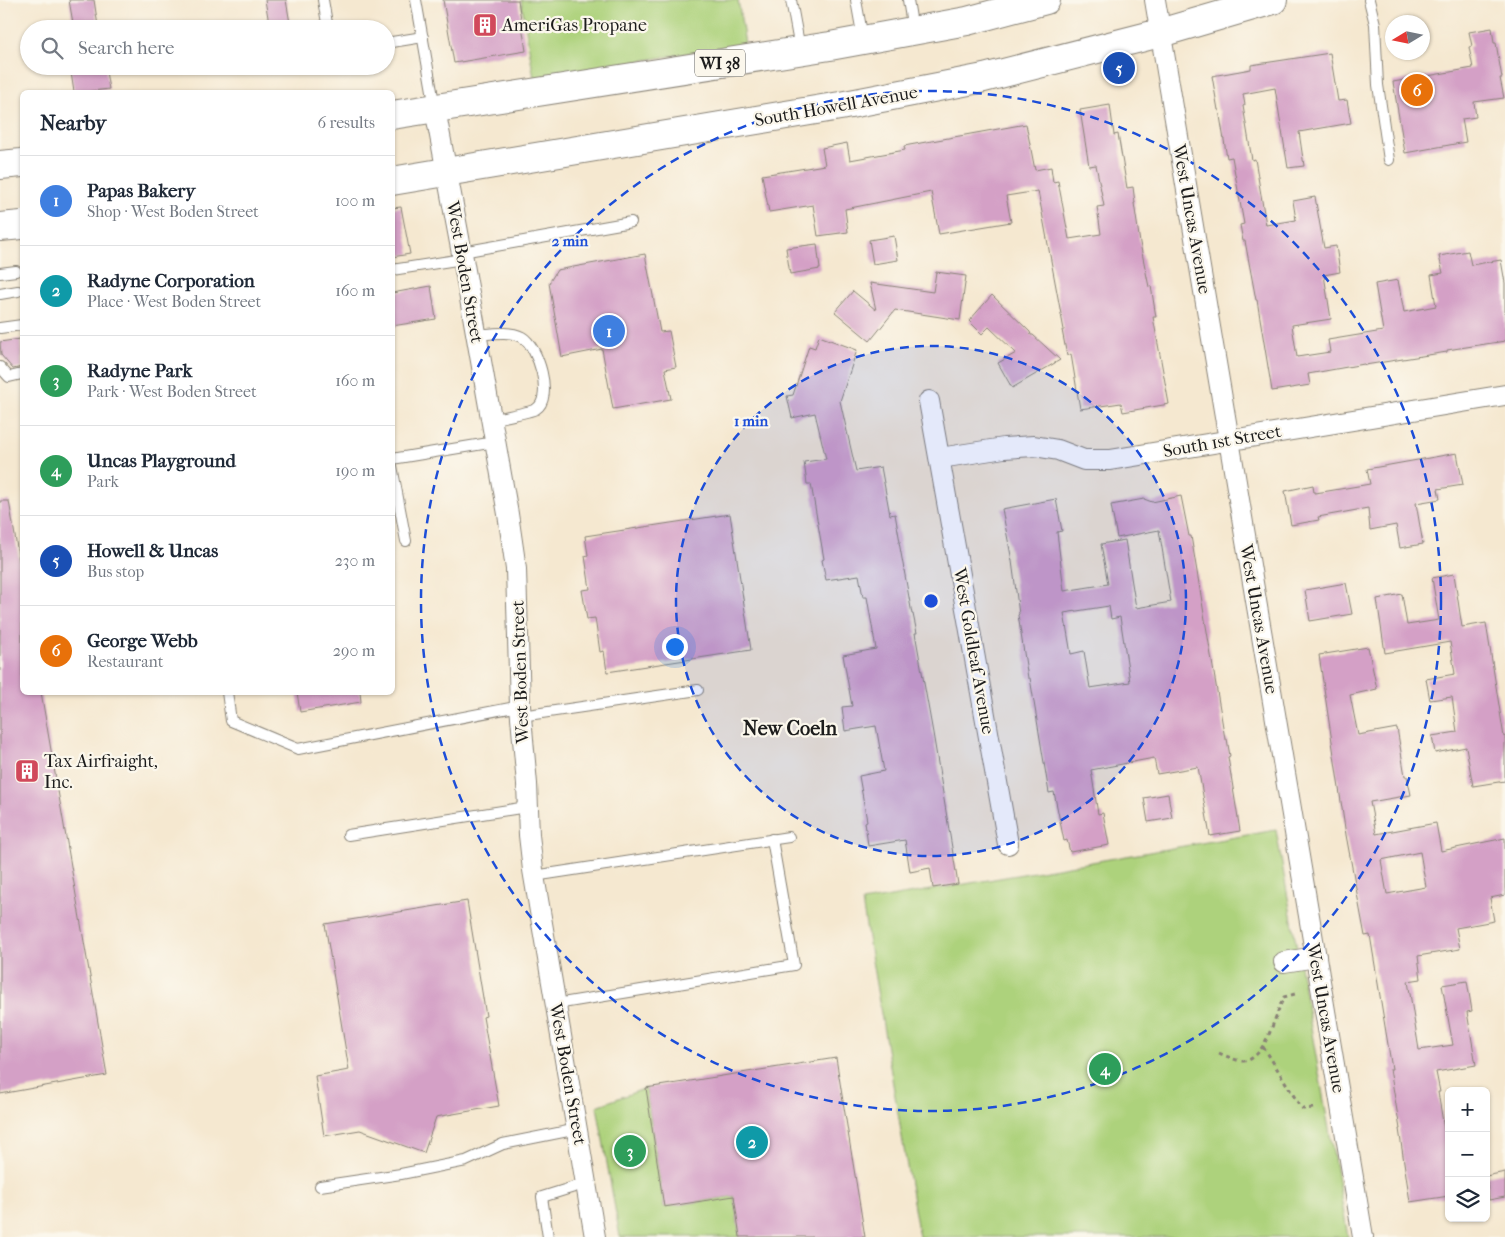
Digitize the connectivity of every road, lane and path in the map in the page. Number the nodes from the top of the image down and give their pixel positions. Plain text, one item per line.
1 (323, 0) edge
2 (416, 0) edge
3 (791, 0) edge
4 (856, 0) edge
5 (908, 0) edge
6 (1046, 0) edge
7 (1155, 0) edge
8 (1273, 0) edge
9 (1369, 0) edge
10 (326, 20) edge
11 (913, 30) junction
12 (1160, 33) junction
13 (423, 37) junction
14 (864, 40) junction
15 (395, 42) edge
16 (800, 50) junction
17 (435, 108) junction
18 (395, 115) edge
19 (1389, 160) dead end
20 (20, 163) edge
21 (0, 165) edge
22 (446, 172) junction
23 (395, 180) edge
24 (631, 222) dead end
25 (20, 225) edge
26 (0, 227) edge
27 (462, 255) junction
28 (395, 269) edge
29 (16, 271) dead end
30 (0, 273) edge
31 (18, 291) dead end
32 (0, 294) edge
33 (20, 324) edge
34 (0, 328) edge
35 (476, 334) junction
36 (0, 367) edge
37 (20, 374) edge
38 (929, 401) dead end
39 (1504, 401) edge
40 (491, 420) junction
41 (1229, 440) junction
42 (495, 442) junction
43 (940, 458) junction
44 (395, 459) edge
45 (395, 482) edge
46 (406, 541) dead end
47 (698, 690) dead end
48 (227, 695) edge
49 (520, 711) junction
50 (528, 807) junction
51 (348, 835) dead end
52 (788, 837) dead end
53 (772, 840) junction
54 (1008, 844) dead end
55 (534, 876) junction
56 (1316, 957) junction
57 (1284, 962) dead end
58 (1295, 994) dead end
59 (556, 1004) junction
60 (1263, 1047) junction
61 (1219, 1053) dead end
62 (1314, 1108) dead end
63 (578, 1129) junction
64 (586, 1183) junction
65 (320, 1186) dead end
66 (548, 1237) edge
67 (595, 1237) edge
68 (1363, 1237) edge

1 - 10 lane
2 - 13 lane
3 - 16 lane
4 - 14 lane
5 - 11 lane
6 - 11 main road, WI 38
7 - 12 street, West Uncas Avenue
8 - 12 main road, South Howell Avenue
9 - 19 lane
11 - 14 main road, WI 38
12 - 22 main road, South Howell Avenue
12 - 41 street, West Uncas Avenue
13 - 15 lane
13 - 17 lane
14 - 16 main road, WI 38
16 - 17 main road, WI 38
17 - 18 main road, WI 38
17 - 22 street, West Boden Street
20 - 21 main road
22 - 23 main road, South Howell Avenue
22 - 27 street, West Boden Street
24 - 27 lane
25 - 26 main road
27 - 28 lane
27 - 35 street, West Boden Street
29 - 30 lane
31 - 32 lane
33 - 34 lane
35 - 40 street, West Boden Street
35 - 40 lane
36 - 37 lane
38 - 43 street, West Goldleaf Avenue
39 - 41 street, South 1st Street
40 - 42 street, West Boden Street
41 - 43 street, South 1st Street
41 - 56 street, West Uncas Avenue
42 - 44 lane
42 - 49 street, West Boden Street
43 - 54 street, West Goldleaf Avenue
45 - 46 lane
47 - 49 lane
48 - 49 lane
49 - 50 street, West Boden Street
50 - 51 lane
50 - 55 street, West Boden Street
52 - 53 lane
53 - 55 lane
53 - 59 lane
55 - 59 street, West Boden Street
56 - 57 street
56 - 68 street, West Uncas Avenue
58 - 60 path
59 - 63 street, West Boden Street
60 - 61 path
60 - 62 path
63 - 64 street, West Boden Street
63 - 65 lane
64 - 66 lane
64 - 67 street, West Boden Street

